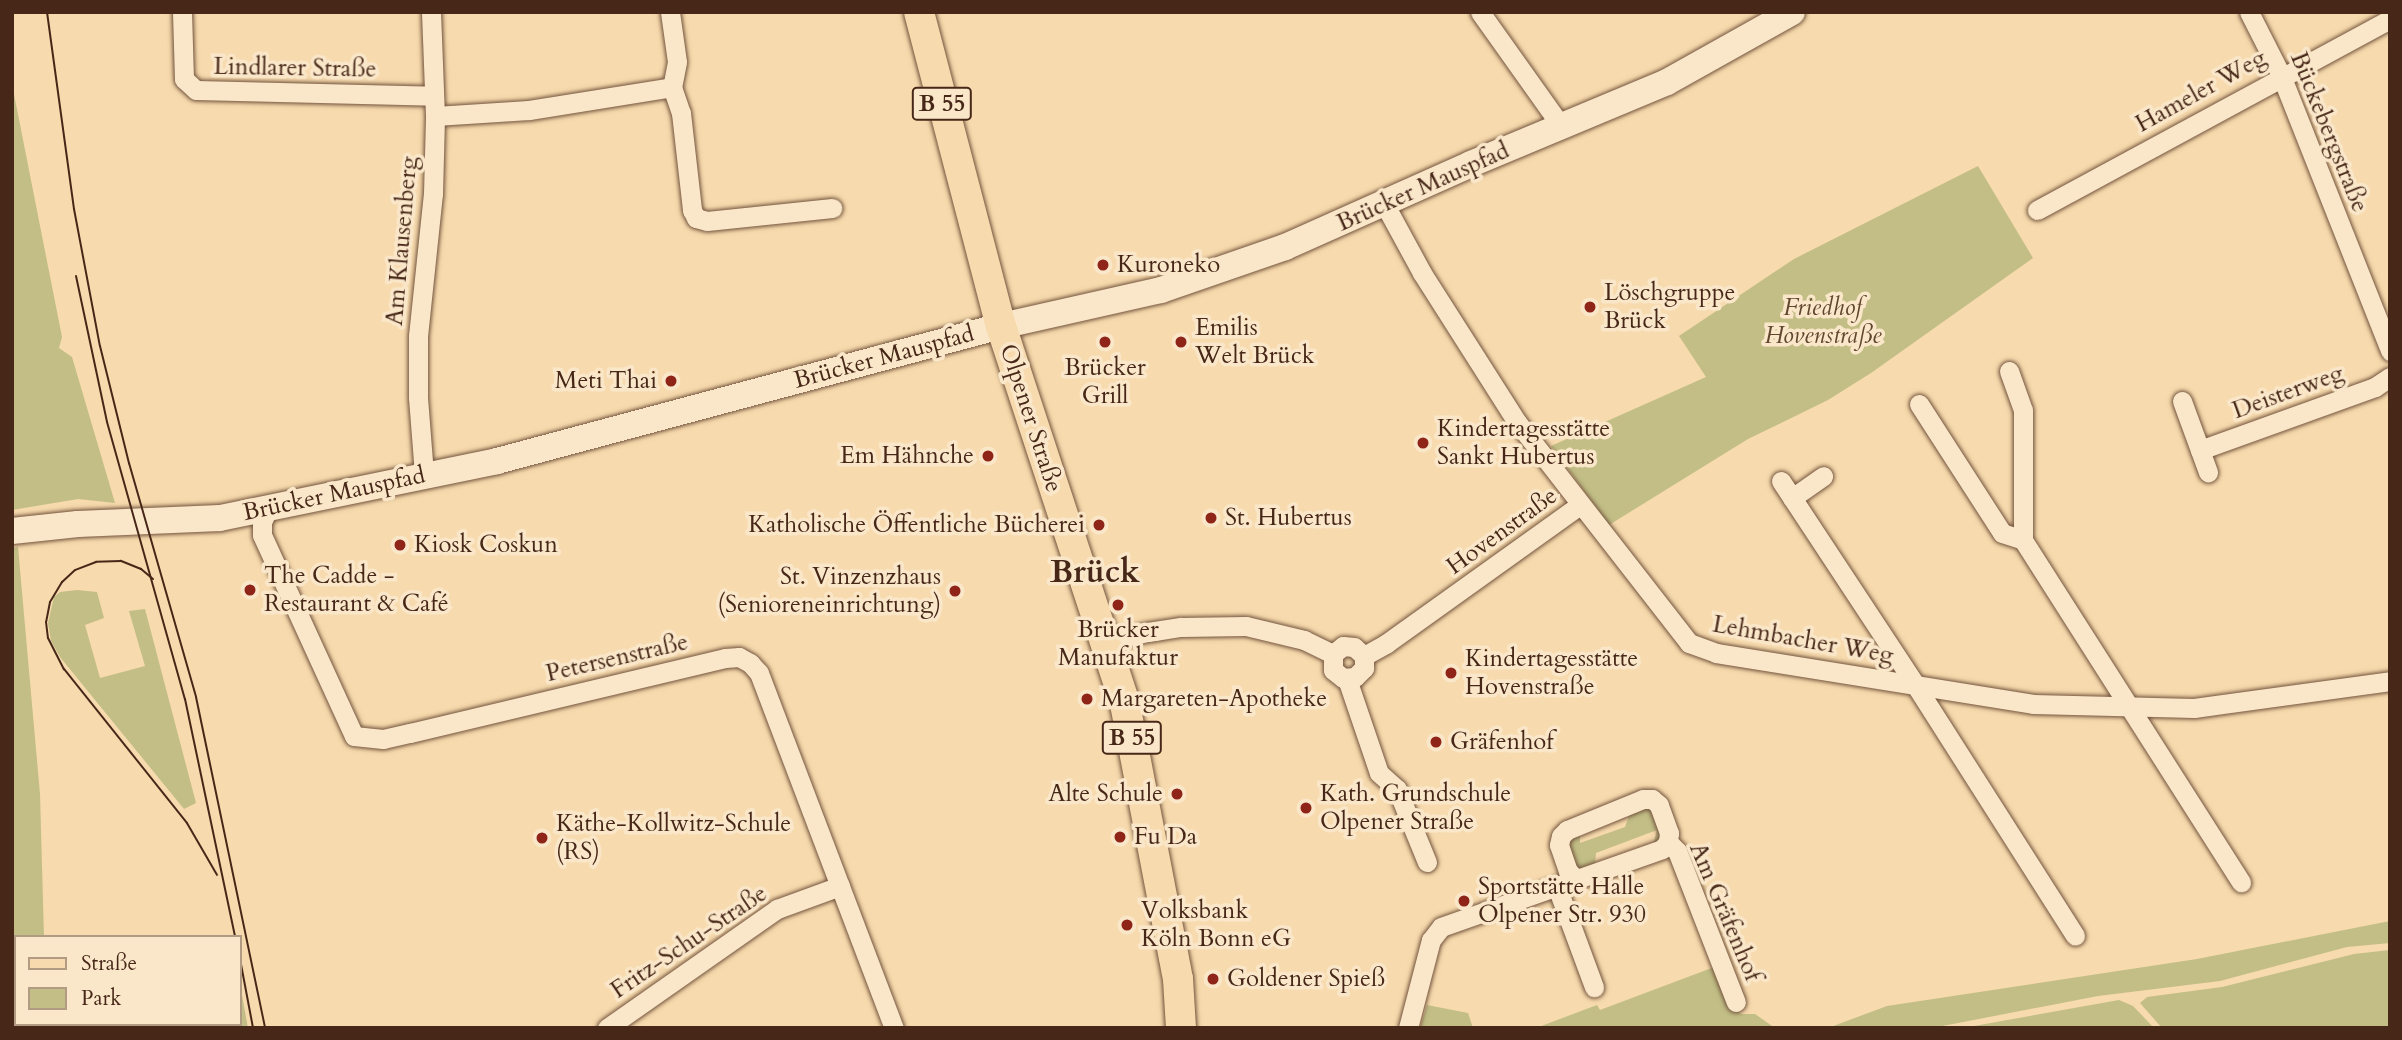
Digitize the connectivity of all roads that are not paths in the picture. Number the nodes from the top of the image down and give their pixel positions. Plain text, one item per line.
1 (182, 12) edge
2 (431, 12) edge
3 (670, 12) edge
4 (919, 12) edge
5 (1480, 12) edge
6 (1792, 12) edge
7 (2249, 12) edge
8 (2390, 19) edge
9 (2281, 75) junction
10 (673, 86) junction
11 (435, 106) junction
12 (1561, 126) junction
13 (1385, 205) junction
14 (832, 208) dead end
15 (2037, 210) dead end
16 (2381, 301) edge
17 (1001, 326) junction
18 (2390, 351) edge
19 (2009, 371) dead end
20 (2390, 377) edge
21 (2182, 401) dead end
22 (1919, 404) dead end
23 (2200, 450) junction
24 (2208, 472) dead end
25 (424, 474) junction
26 (1823, 476) dead end
27 (1580, 505) junction
28 (268, 509) junction
29 (12, 531) edge
30 (2023, 540) junction
31 (1107, 648) junction
32 (1333, 654) junction
33 (1363, 656) junction
34 (1347, 679) junction
35 (2390, 681) edge
36 (1916, 685) junction
37 (2130, 708) junction
38 (1668, 842) junction
39 (1427, 862) dead end
40 (1566, 882) junction
41 (2241, 882) dead end
42 (840, 886) junction
43 (2075, 936) dead end
44 (1594, 987) dead end
45 (1736, 1002) dead end
46 (607, 1028) edge
47 (894, 1028) edge
48 (1181, 1028) edge
49 (1408, 1028) edge

1 - 11 street, Lindlarer Straße
2 - 11 street, Am Klausenberg
3 - 10 street
4 - 17 main road, Olpener Straße / B 55
5 - 12 street
6 - 12 main road, Brücker Mauspfad
7 - 9 street, Bückebergstraße
8 - 9 street, Hameler Weg
9 - 15 street, Hameler Weg
9 - 16 street, Bückebergstraße
10 - 11 street, Lindlarer Straße
10 - 14 street
11 - 25 street, Am Klausenberg
12 - 13 main road, Brücker Mauspfad
13 - 17 main road, Brücker Mauspfad
13 - 27 street, Hovenstraße
16 - 18 street, Bückebergstraße
17 - 25 main road, Brücker Mauspfad
17 - 31 main road, Olpener Straße / B 55
19 - 30 street
20 - 23 street, Deisterweg
21 - 23 street
22 - 30 street
23 - 24 street
25 - 28 main road, Brücker Mauspfad
26 - 36 street, Lehmbacher Weg
27 - 33 street, Hovenstraße
27 - 36 street, Lehmbacher Weg
28 - 29 main road, Brücker Mauspfad
28 - 42 street, Petersenstraße
30 - 37 street
31 - 32 street
31 - 48 main road, Olpener Straße / B 55
32 - 33 street
32 - 34 street
33 - 34 street, Hovenstraße
34 - 39 street
35 - 37 street, Lehmbacher Weg
36 - 37 street, Lehmbacher Weg
36 - 43 street, Lehmbacher Weg
37 - 41 street
38 - 40 street, Am Gräfenhof
38 - 40 street, Am Gräfenhof
38 - 45 street, Am Gräfenhof
40 - 44 street, Am Gräfenhof
40 - 49 street, Am Gräfenhof
42 - 46 street, Fritz-Schu-Straße
42 - 47 street, Petersenstraße

